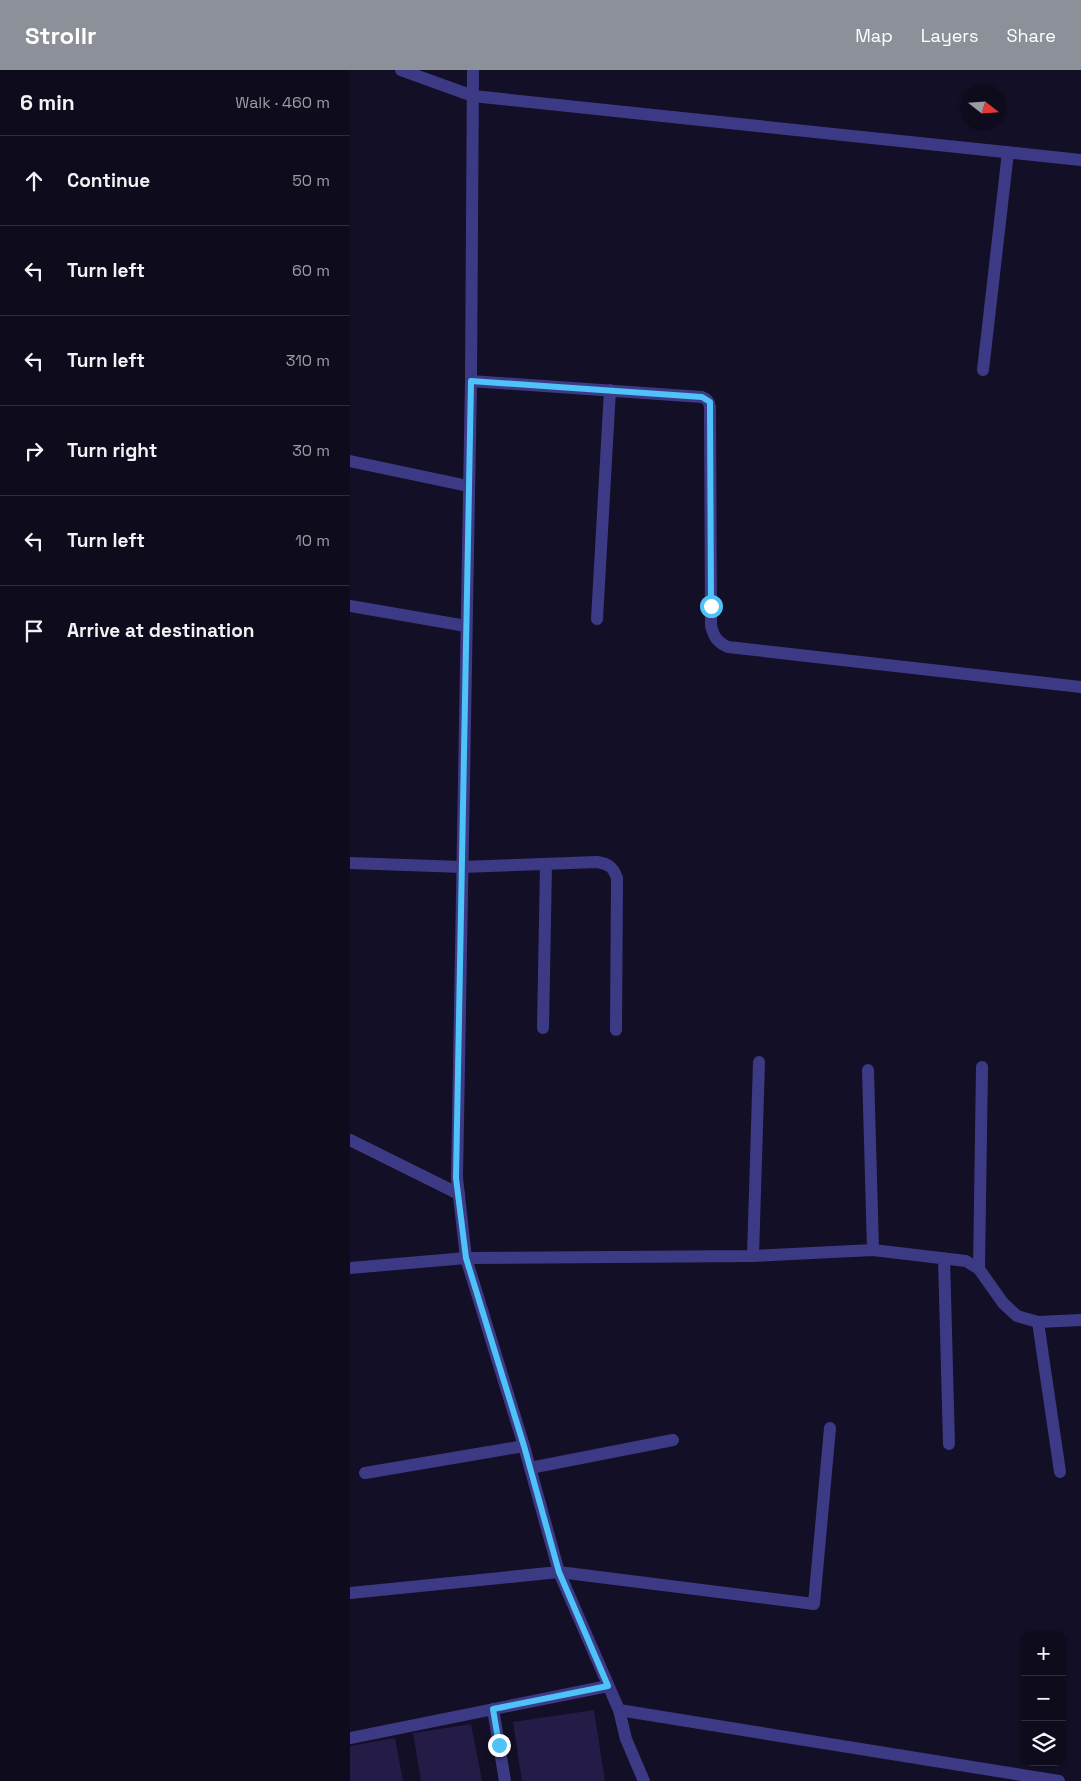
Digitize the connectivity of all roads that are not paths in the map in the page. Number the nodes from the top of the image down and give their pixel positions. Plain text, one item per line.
1 (401, 70) edge
2 (473, 70) edge
3 (472, 96) junction
4 (1008, 152) junction
5 (1081, 160) edge
6 (983, 370) dead end
7 (471, 381) junction
8 (610, 390) junction
9 (350, 461) edge
10 (468, 486) junction
11 (350, 606) edge
12 (597, 618) dead end
13 (466, 626) junction
14 (1081, 687) edge
15 (350, 863) edge
16 (546, 864) junction
17 (462, 867) junction
18 (543, 1028) dead end
19 (616, 1030) dead end
20 (759, 1062) dead end
21 (982, 1067) dead end
22 (868, 1070) dead end
23 (350, 1140) edge
24 (459, 1194) junction
25 (873, 1250) junction
26 (753, 1256) junction
27 (466, 1258) junction
28 (944, 1258) junction
29 (350, 1268) edge
30 (979, 1269) junction
31 (1081, 1320) edge
32 (1038, 1322) junction
33 (830, 1428) dead end
34 (673, 1440) dead end
35 (949, 1444) dead end
36 (524, 1446) junction
37 (530, 1468) junction
38 (365, 1472) dead end
39 (1060, 1472) dead end
40 (559, 1572) junction
41 (350, 1593) edge
42 (608, 1686) junction
43 (493, 1709) junction
44 (619, 1710) junction
45 (350, 1738) edge
46 (994, 1776) edge
47 (505, 1781) edge
48 (644, 1781) edge
49 (1059, 1781) edge

1 - 3 street
2 - 3 street
3 - 4 street
3 - 7 street
4 - 5 street
4 - 6 street
7 - 8 street
7 - 10 street
8 - 12 street
8 - 14 street
9 - 10 street
10 - 13 street
11 - 13 street
13 - 17 street
15 - 17 street
16 - 17 street
16 - 18 street
16 - 19 street
17 - 24 street
20 - 26 street
21 - 30 street
22 - 25 street
23 - 24 street
24 - 27 street
25 - 26 street
25 - 28 street
26 - 27 street
27 - 29 street
27 - 36 street
28 - 30 street
28 - 35 street
30 - 32 street
31 - 32 street
32 - 39 street
33 - 40 street
34 - 37 street
36 - 37 street
36 - 38 street
37 - 40 street
40 - 41 street
40 - 42 street
42 - 43 street
42 - 44 street
43 - 45 street
43 - 47 street
44 - 46 street
44 - 48 street
46 - 49 street

